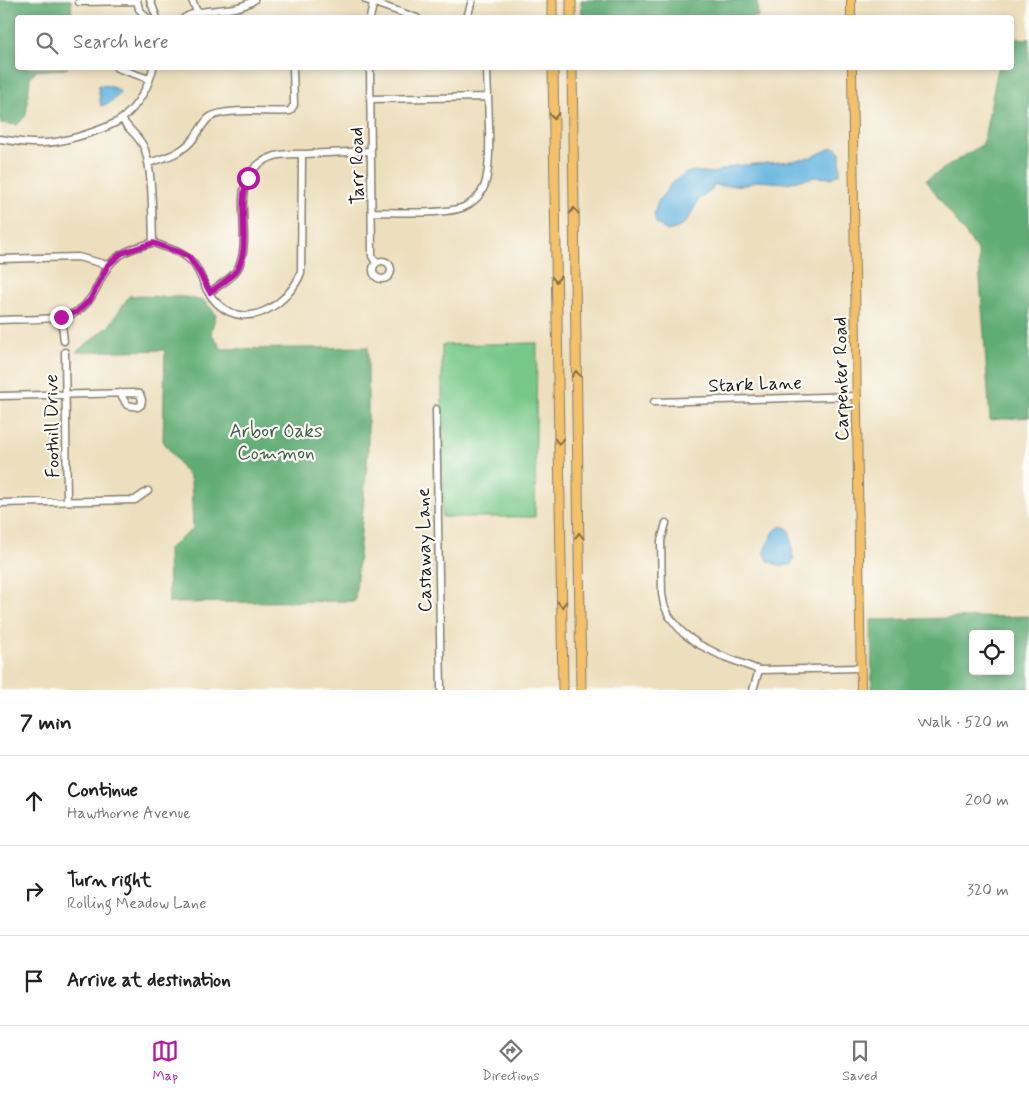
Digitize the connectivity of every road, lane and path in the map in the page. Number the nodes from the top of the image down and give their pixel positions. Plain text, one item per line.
1 (150, 0) edge
2 (192, 0) edge
3 (254, 0) edge
4 (472, 0) edge
5 (552, 0) edge
6 (571, 0) edge
7 (851, 0) edge
8 (137, 1) edge
9 (371, 1) edge
10 (79, 2) dead end
11 (197, 12) junction
12 (144, 15) edge
13 (156, 15) edge
14 (190, 15) edge
15 (370, 15) edge
16 (409, 15) edge
17 (468, 15) edge
18 (552, 15) edge
19 (571, 15) edge
20 (851, 15) edge
21 (123, 70) edge
22 (152, 70) edge
23 (293, 70) edge
24 (370, 70) edge
25 (486, 70) edge
26 (553, 70) edge
27 (572, 70) edge
28 (852, 70) edge
29 (149, 79) junction
30 (487, 97) junction
31 (370, 99) junction
32 (122, 119) junction
33 (0, 138) edge
34 (370, 151) junction
35 (302, 154) junction
36 (148, 163) junction
37 (372, 212) junction
38 (153, 243) junction
39 (0, 259) edge
40 (376, 263) dead end
41 (108, 265) junction
42 (210, 292) junction
43 (61, 317) junction
44 (0, 320) edge
45 (64, 341) dead end
46 (65, 352) dead end
47 (120, 393) dead end
48 (66, 394) junction
49 (0, 396) edge
50 (856, 396) junction
51 (654, 402) dead end
52 (436, 409) dead end
53 (148, 491) dead end
54 (67, 500) junction
55 (0, 503) edge
56 (666, 523) dead end
57 (860, 668) junction
58 (759, 670) junction
59 (441, 690) edge
60 (563, 690) edge
61 (581, 690) edge
62 (753, 690) edge
63 (861, 690) edge

1 - 13 street
2 - 11 street
3 - 11 street
4 - 17 street
5 - 18 highway
6 - 19 highway
7 - 20 main road
8 - 10 street
8 - 12 street
9 - 15 street
9 - 16 street
11 - 14 street
21 - 29 street
22 - 29 street
23 - 36 street
24 - 31 street, Tarr Road
25 - 30 street
26 -> 60 highway
61 -> 27 highway
28 - 50 main road, Carpenter Road
29 - 32 street
30 - 31 street
30 - 37 street
31 - 34 street, Tarr Road
32 - 33 street
32 - 36 street
34 - 35 street
34 - 37 street, Tarr Road
35 - 42 street
35 - 42 street
36 - 38 street
37 - 40 street, Tarr Road
38 - 41 street
38 - 42 street
39 - 41 street
41 - 43 street
43 - 44 street
43 - 45 street
46 - 48 street, Foothill Drive
47 - 48 street
48 - 49 street
48 - 54 street, Foothill Drive
50 - 51 street, Stark Lane
50 - 57 main road, Carpenter Road
52 - 59 street, Castaway Lane
53 - 54 street
54 - 55 street
56 - 58 street
57 - 58 street
57 - 63 main road, Carpenter Road
58 - 62 street

